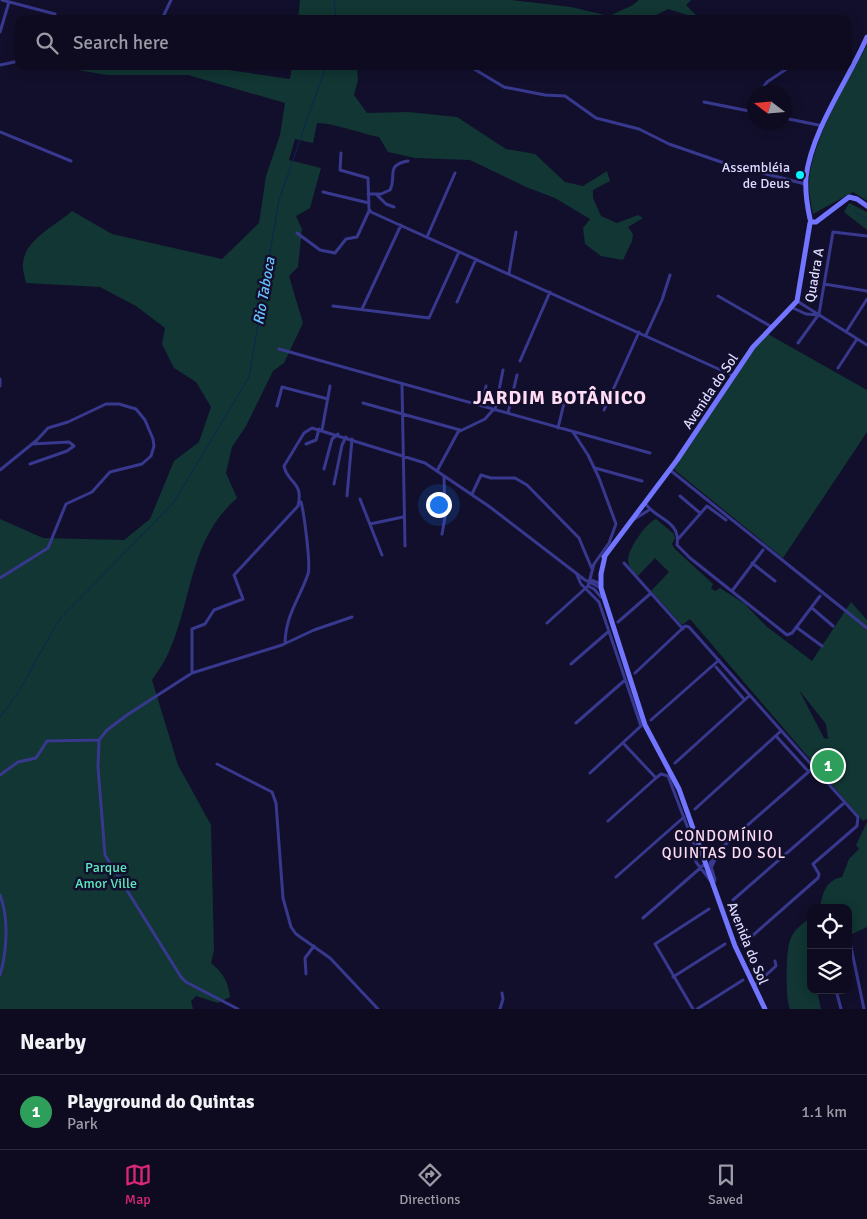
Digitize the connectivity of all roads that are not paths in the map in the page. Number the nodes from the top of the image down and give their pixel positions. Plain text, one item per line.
1 (2, 0) edge
2 (171, 0) edge
3 (9, 2) junction
4 (55, 14) dead end
5 (164, 15) edge
6 (0, 32) edge
7 (867, 37) edge
8 (15, 62) edge
9 (0, 65) edge
10 (852, 68) edge
11 (476, 70) edge
12 (785, 70) edge
13 (851, 70) edge
14 (765, 85) edge
15 (704, 102) dead end
16 (747, 111) edge
17 (792, 120) edge
18 (824, 126) junction
19 (0, 132) edge
20 (341, 153) dead end
21 (71, 161) dead end
22 (408, 161) dead end
23 (455, 173) dead end
24 (806, 184) junction
25 (324, 192) dead end
26 (368, 194) junction
27 (377, 195) junction
28 (369, 204) junction
29 (867, 206) edge
30 (394, 207) dead end
31 (370, 211) junction
32 (809, 221) junction
33 (401, 225) junction
34 (297, 232) dead end
35 (516, 232) dead end
36 (867, 236) edge
37 (427, 237) junction
38 (459, 252) junction
39 (476, 259) junction
40 (509, 274) junction
41 (670, 275) dead end
42 (824, 284) junction
43 (867, 291) edge
44 (550, 292) junction
45 (718, 296) dead end
46 (867, 299) edge
47 (797, 301) junction
48 (456, 302) dead end
49 (333, 306) dead end
50 (793, 308) junction
51 (362, 309) junction
52 (819, 315) junction
53 (773, 327) junction
54 (639, 332) junction
55 (846, 332) junction
56 (646, 335) junction
57 (857, 339) junction
58 (798, 343) dead end
59 (867, 345) edge
60 (279, 349) dead end
61 (520, 361) dead end
62 (838, 368) dead end
63 (503, 370) dead end
64 (517, 375) dead end
65 (734, 376) junction
66 (0, 379) edge
67 (402, 384) junction
68 (0, 386) edge
69 (330, 386) dead end
70 (486, 386) dead end
71 (566, 395) dead end
72 (328, 399) junction
73 (363, 403) dead end
74 (277, 406) dead end
75 (482, 406) junction
76 (494, 410) junction
77 (604, 410) dead end
78 (402, 414) junction
79 (508, 414) junction
80 (558, 428) junction
81 (319, 429) junction
82 (460, 430) junction
83 (573, 432) junction
84 (338, 434) junction
85 (346, 437) junction
86 (352, 439) junction
87 (31, 444) junction
88 (306, 444) dead end
89 (650, 453) dead end
90 (403, 456) junction
91 (30, 464) dead end
92 (595, 468) junction
93 (324, 469) dead end
94 (0, 470) edge
95 (670, 470) junction
96 (437, 471) junction
97 (444, 476) junction
98 (642, 481) dead end
99 (334, 484) dead end
100 (472, 494) junction
101 (347, 496) dead end
102 (680, 496) dead end
103 (360, 498) dead end
104 (300, 500) junction
105 (645, 503) junction
106 (649, 510) junction
107 (700, 514) junction
108 (404, 517) junction
109 (726, 520) dead end
110 (630, 521) junction
111 (370, 524) junction
112 (442, 534) dead end
113 (679, 538) junction
114 (405, 546) dead end
115 (763, 550) dead end
116 (382, 555) dead end
117 (624, 563) dead end
118 (752, 563) junction
119 (592, 569) junction
120 (576, 573) junction
121 (0, 578) edge
122 (585, 580) junction
123 (775, 581) dead end
124 (581, 583) junction
125 (589, 584) junction
126 (598, 586) junction
127 (732, 591) junction
128 (650, 594) junction
129 (820, 596) dead end
130 (606, 608) junction
131 (812, 608) junction
132 (352, 617) dead end
133 (618, 622) dead end
134 (547, 623) dead end
135 (833, 626) dead end
136 (796, 627) junction
137 (867, 628) edge
138 (683, 629) junction
139 (609, 631) junction
140 (285, 643) junction
141 (822, 646) dead end
142 (719, 660) junction
143 (571, 664) dead end
144 (716, 667) dead end
145 (192, 673) junction
146 (635, 673) dead end
147 (735, 677) junction
148 (625, 680) junction
149 (730, 682) junction
150 (749, 696) junction
151 (743, 698) dead end
152 (651, 720) dead end
153 (576, 723) dead end
154 (781, 731) junction
155 (776, 736) junction
156 (99, 740) junction
157 (624, 744) junction
158 (794, 745) junction
159 (789, 750) junction
160 (675, 763) dead end
161 (217, 764) dead end
162 (813, 768) junction
163 (808, 771) junction
164 (590, 773) dead end
165 (0, 775) edge
166 (656, 778) junction
167 (844, 803) junction
168 (696, 809) dead end
169 (684, 817) junction
170 (608, 821) dead end
171 (719, 850) junction
172 (708, 862) junction
173 (699, 868) junction
174 (616, 877) dead end
175 (713, 884) junction
176 (0, 896) edge
177 (733, 900) dead end
178 (709, 909) dead end
179 (643, 918) dead end
180 (725, 944) dead end
181 (742, 945) dead end
182 (314, 946) junction
183 (851, 949) edge
184 (776, 961) dead end
185 (854, 964) joint
186 (0, 974) edge
187 (306, 974) dead end
188 (673, 977) junction
189 (743, 980) dead end
190 (754, 986) junction
191 (502, 993) dead end
192 (837, 994) edge
193 (238, 1009) edge
194 (378, 1009) edge
195 (500, 1009) edge
196 (693, 1009) edge
197 (697, 1009) edge
198 (765, 1009) edge
199 (841, 1009) edge
200 (864, 1009) edge

1 - 3 street
2 - 5 street
3 - 4 street
3 - 6 street
7 - 10 street, Avenida do Sol
8 - 9 street
11 - 24 street
12 - 14 street
13 - 18 street, Avenida do Sol
15 - 16 street
17 - 18 street
18 - 24 street, Avenida do Sol
19 - 21 street
20 - 26 street
22 - 27 street
23 - 37 street
24 - 32 street, Avenida do Sol
25 - 28 street
26 - 27 street
26 - 28 street
27 - 30 street
28 - 31 street
29 - 32 street
31 - 33 street
31 - 34 street
32 - 47 street, Avenida do Sol
33 - 37 street
33 - 51 street
35 - 40 street
36 - 42 street, Quadra A
37 - 38 street
38 - 39 street
38 - 51 street
39 - 40 street
39 - 48 street
40 - 44 street
41 - 56 street
42 - 43 street
42 - 52 street, Quadra A
44 - 54 street
44 - 61 street
45 - 53 street
46 - 55 street
47 - 50 street, Avenida do Sol
47 - 52 street
49 - 51 street
50 - 52 street
50 - 53 street, Avenida do Sol
52 - 55 street
52 - 58 street, Quadra A
53 - 65 street, Avenida do Sol
54 - 56 street
54 - 77 street
55 - 57 street
56 - 65 street
57 - 59 street
57 - 62 street
60 - 67 street
63 - 76 street
64 - 79 street
65 - 95 street, Avenida do Sol
66 - 68 street
67 - 75 street
67 - 78 street
69 - 72 street
70 - 75 street
71 - 80 street
72 - 74 street
72 - 81 street
73 - 78 street
75 - 76 street
76 - 79 street
76 - 82 street
78 - 82 street
78 - 90 street
79 - 80 street
80 - 83 street
81 - 84 street
81 - 88 street
81 - 104 street
82 - 96 street
83 - 89 street
83 - 92 street
84 - 85 street
84 - 93 street
85 - 86 street
85 - 99 street
86 - 90 street
86 - 101 street
87 - 91 street
87 - 94 street
87 - 121 street
90 - 96 street
90 - 108 street
92 - 98 street
92 - 119 street
95 - 105 street, Avenida do Sol
95 - 137 street
96 - 97 street
97 - 100 street
97 - 112 street
100 - 119 street
100 - 120 street
102 - 107 street
103 - 111 street
104 - 140 street
104 - 145 street
105 - 106 street
105 - 110 street, Avenida do Sol
106 - 110 street
106 - 113 street
107 - 109 street
107 - 113 street
108 - 111 street
108 - 114 street
110 - 126 street, Avenida do Sol
111 - 116 street
113 - 127 street
115 - 118 street
117 - 128 street
118 - 123 street
118 - 127 street
119 - 125 street
120 - 122 street
120 - 124 street
122 - 124 street
122 - 125 street
124 - 125 street
125 - 126 street
125 - 126 street
125 - 134 street
125 - 139 street
126 - 130 street, Avenida do Sol
126 - 130 street, Avenida do Sol
127 - 136 street
128 - 133 street
128 - 138 street
129 - 131 street
130 - 172 street, Avenida do Sol
131 - 135 street
131 - 136 street
132 - 140 street
136 - 141 street
138 - 142 street
138 - 146 street
139 - 143 street
139 - 148 street
140 - 145 street
142 - 147 street
142 - 152 street
144 - 149 street
145 - 156 street
147 - 149 street
147 - 150 street
148 - 153 street
148 - 157 street
149 - 151 street
150 - 154 street
150 - 160 street
154 - 155 street
154 - 158 street
155 - 159 street
155 - 168 street
156 - 165 street
156 - 193 street
157 - 164 street
157 - 166 street
158 - 159 street
158 - 162 street
159 - 163 street
161 - 182 street
162 - 163 street
162 - 167 street
163 - 171 street
166 - 169 street
166 - 170 street
167 - 177 street
167 - 181 street
169 - 173 street
169 - 174 street
171 - 172 street
171 - 172 street
172 - 173 street
172 - 175 street, Avenida do Sol
173 - 175 street
173 - 179 street
175 - 190 street, Avenida do Sol
176 - 186 street
178 - 188 street
180 - 188 street
182 - 187 street
182 - 194 street
183 - 185 street
184 - 190 street
185 - 200 street
188 - 196 street
189 - 197 street
190 - 198 street, Avenida do Sol
191 - 195 street
192 - 199 street

